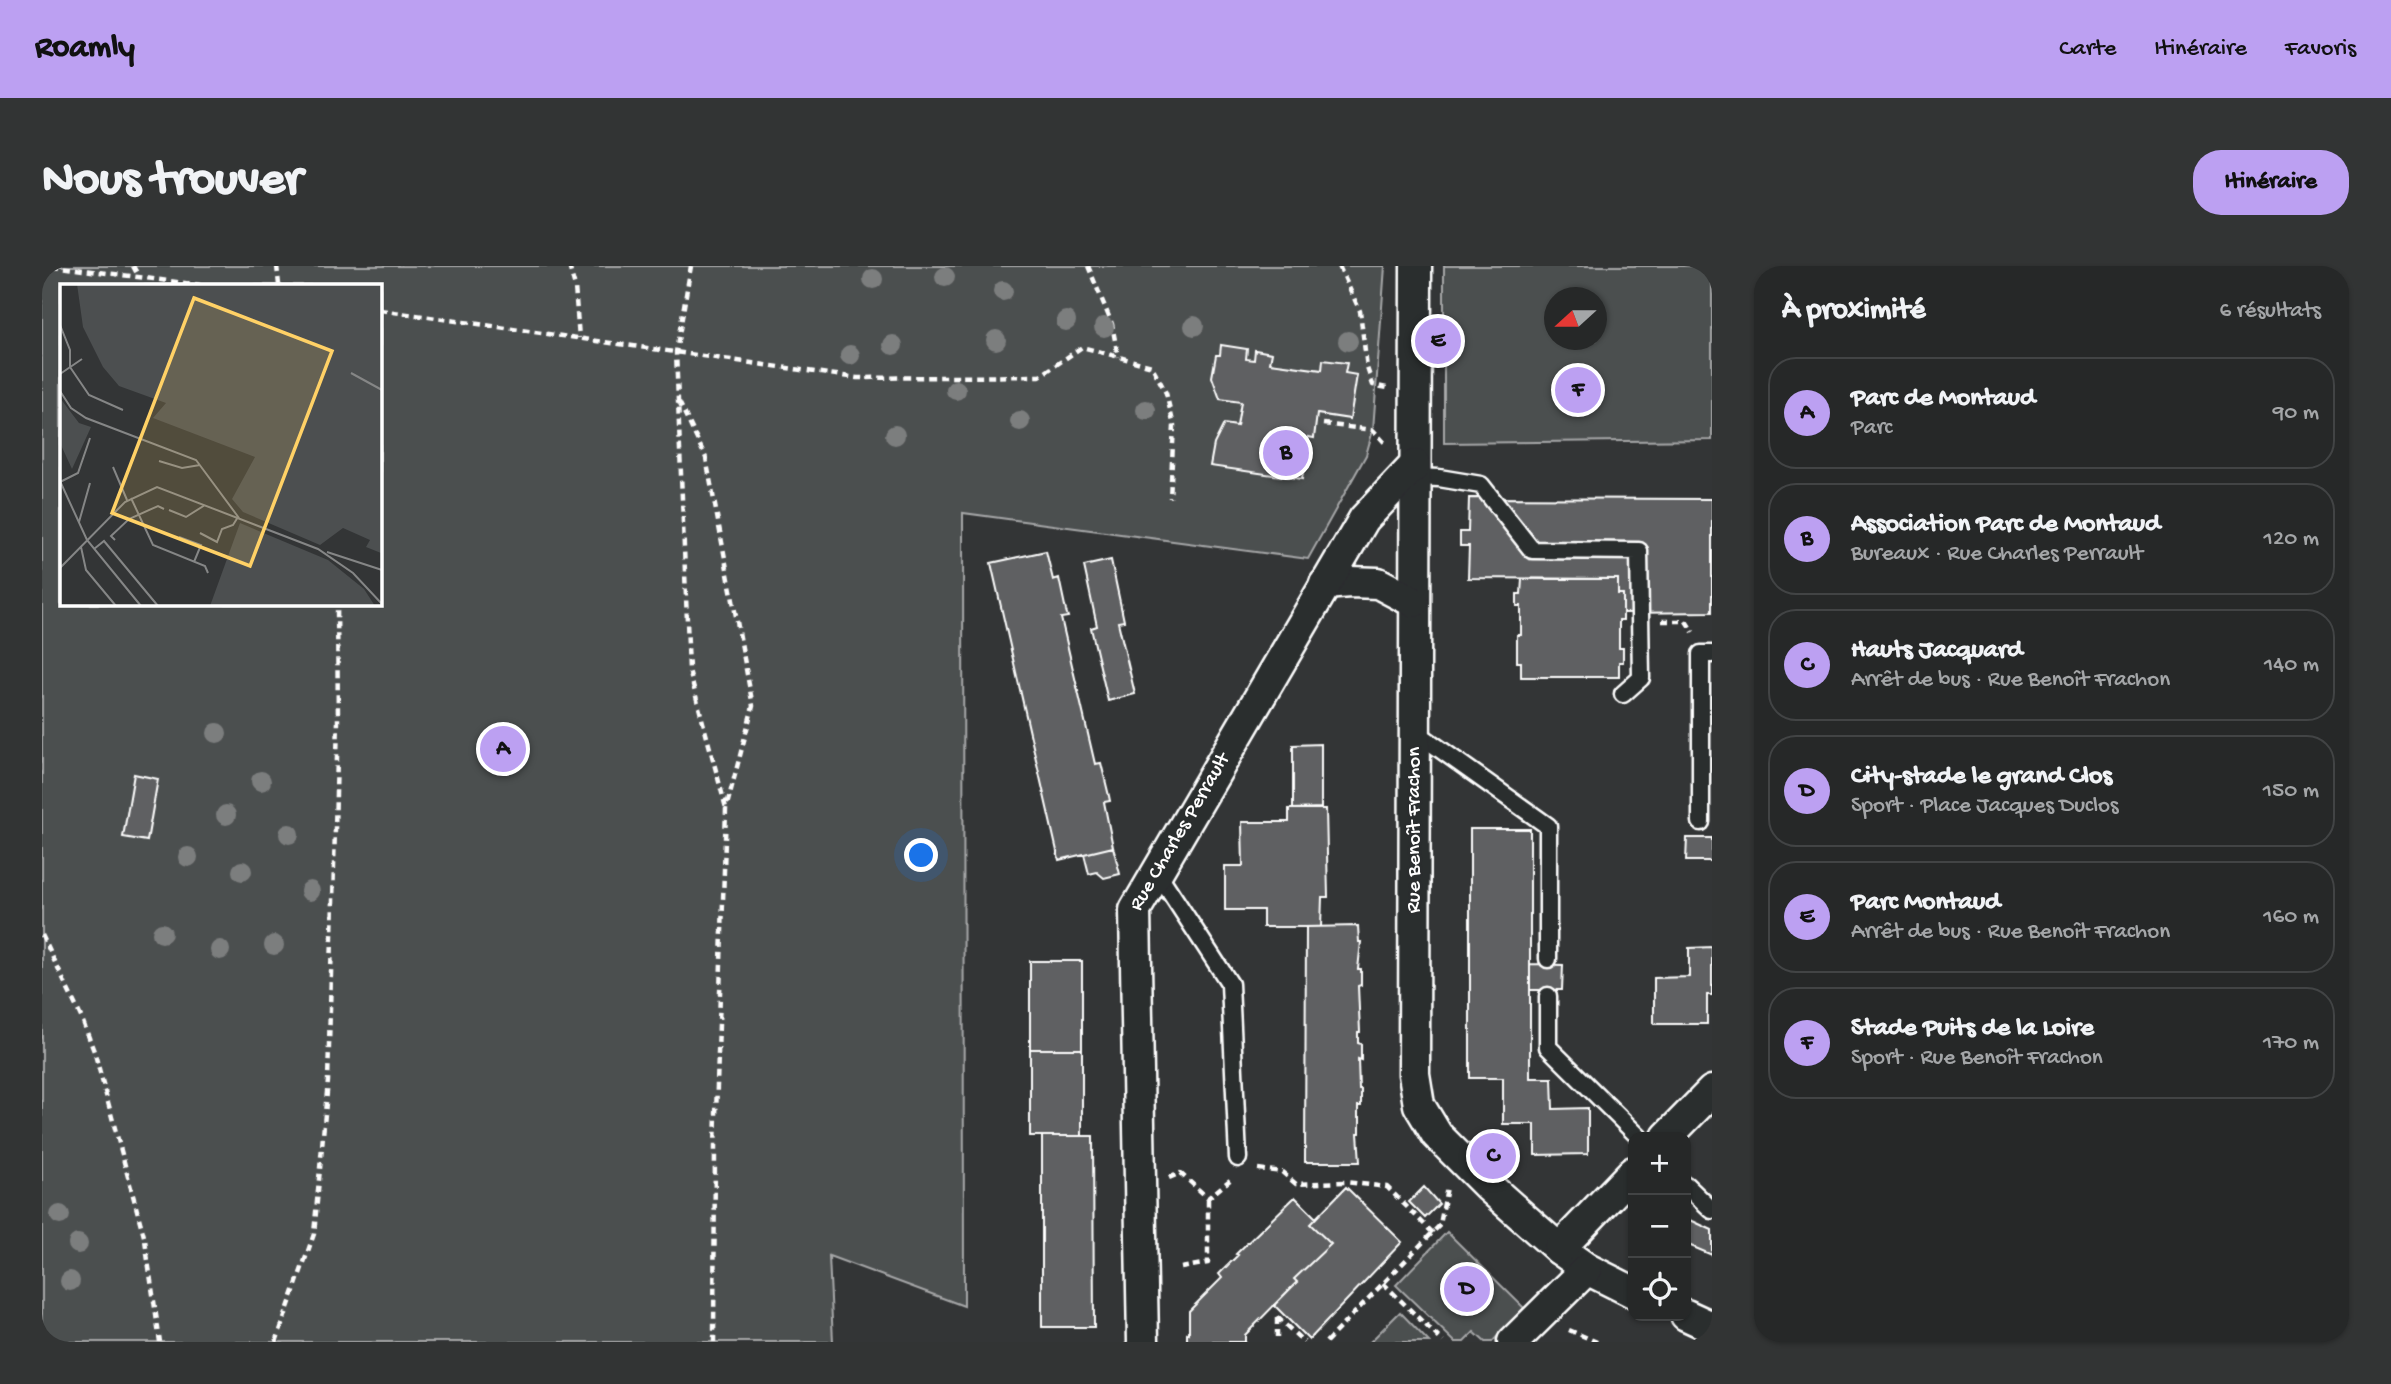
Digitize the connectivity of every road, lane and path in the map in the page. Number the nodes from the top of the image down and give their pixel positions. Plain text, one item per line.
1 (52, 266) edge
2 (133, 266) edge
3 (276, 266) edge
4 (569, 266) edge
5 (691, 266) edge
6 (1088, 266) edge
7 (1339, 266) edge
8 (1416, 266) edge
9 (140, 277) junction
10 (192, 284) edge
11 (279, 284) edge
12 (382, 310) edge
13 (579, 338) junction
14 (676, 352) junction
15 (1118, 357) junction
16 (1415, 393) junction
17 (679, 402) junction
18 (1323, 424) dead end
19 (1415, 463) junction
20 (1170, 498) dead end
21 (1325, 584) junction
22 (1414, 601) junction
23 (337, 606) edge
24 (1640, 620) junction
25 (1707, 654) edge
26 (1623, 694) dead end
27 (1416, 732) junction
28 (726, 809) junction
29 (1701, 822) dead end
30 (1157, 872) junction
31 (42, 935) edge
32 (1548, 959) dead end
33 (1548, 996) dead end
34 (1712, 1091) edge
35 (1634, 1132) edge
36 (1672, 1132) edge
37 (1238, 1157) dead end
38 (1257, 1169) dead end
39 (1235, 1175) dead end
40 (1628, 1177) edge
41 (1449, 1180) dead end
42 (1140, 1189) junction
43 (1691, 1190) edge
44 (1208, 1198) junction
45 (1712, 1210) edge
46 (1433, 1233) junction
47 (1559, 1249) junction
48 (1181, 1268) dead end
49 (1587, 1269) junction
50 (1383, 1283) junction
51 (1628, 1290) edge
52 (1691, 1317) edge
53 (1712, 1327) edge
54 (160, 1342) edge
55 (276, 1342) edge
56 (714, 1342) edge
57 (1143, 1342) edge
58 (1277, 1342) edge
59 (1304, 1342) edge
60 (1326, 1342) edge
61 (1443, 1342) edge
62 (1513, 1342) edge

1 - 9 path
2 - 9 path
3 - 11 path
4 - 13 path
5 - 14 path
6 - 15 path
7 - 16 path
8 - 16 street, Rue Benoît Frachon
9 - 10 path
12 - 13 path
13 - 14 path
14 - 15 path
14 - 17 path
15 - 20 path
16 - 19 street, Rue Benoît Frachon
17 - 28 path
17 - 28 path
18 - 19 path
19 - 21 street, Rue Charles Perrault
19 - 22 street, Rue Benoît Frachon
19 - 24 lane
21 - 22 street
21 - 30 street, Rue Charles Perrault
22 - 27 street, Rue Benoît Frachon
23 - 55 path
24 - 25 path
24 - 26 lane
25 - 29 lane
27 - 32 lane
27 - 47 street, Rue Benoît Frachon
28 - 56 path
30 - 37 lane
30 - 42 street, Rue Charles Perrault
31 - 54 path
33 - 35 lane
34 - 36 street
38 - 46 path
39 - 44 path
40 - 47 street
41 - 46 path
42 - 44 path
42 - 57 street, Rue Charles Perrault
43 - 45 lane
44 - 48 path
46 - 50 path
47 - 49 street, Rue Benoît Frachon
49 - 51 street, Rue Benoît Frachon
49 - 62 street
50 - 60 path
50 - 61 path
52 - 53 street
58 - 59 path

